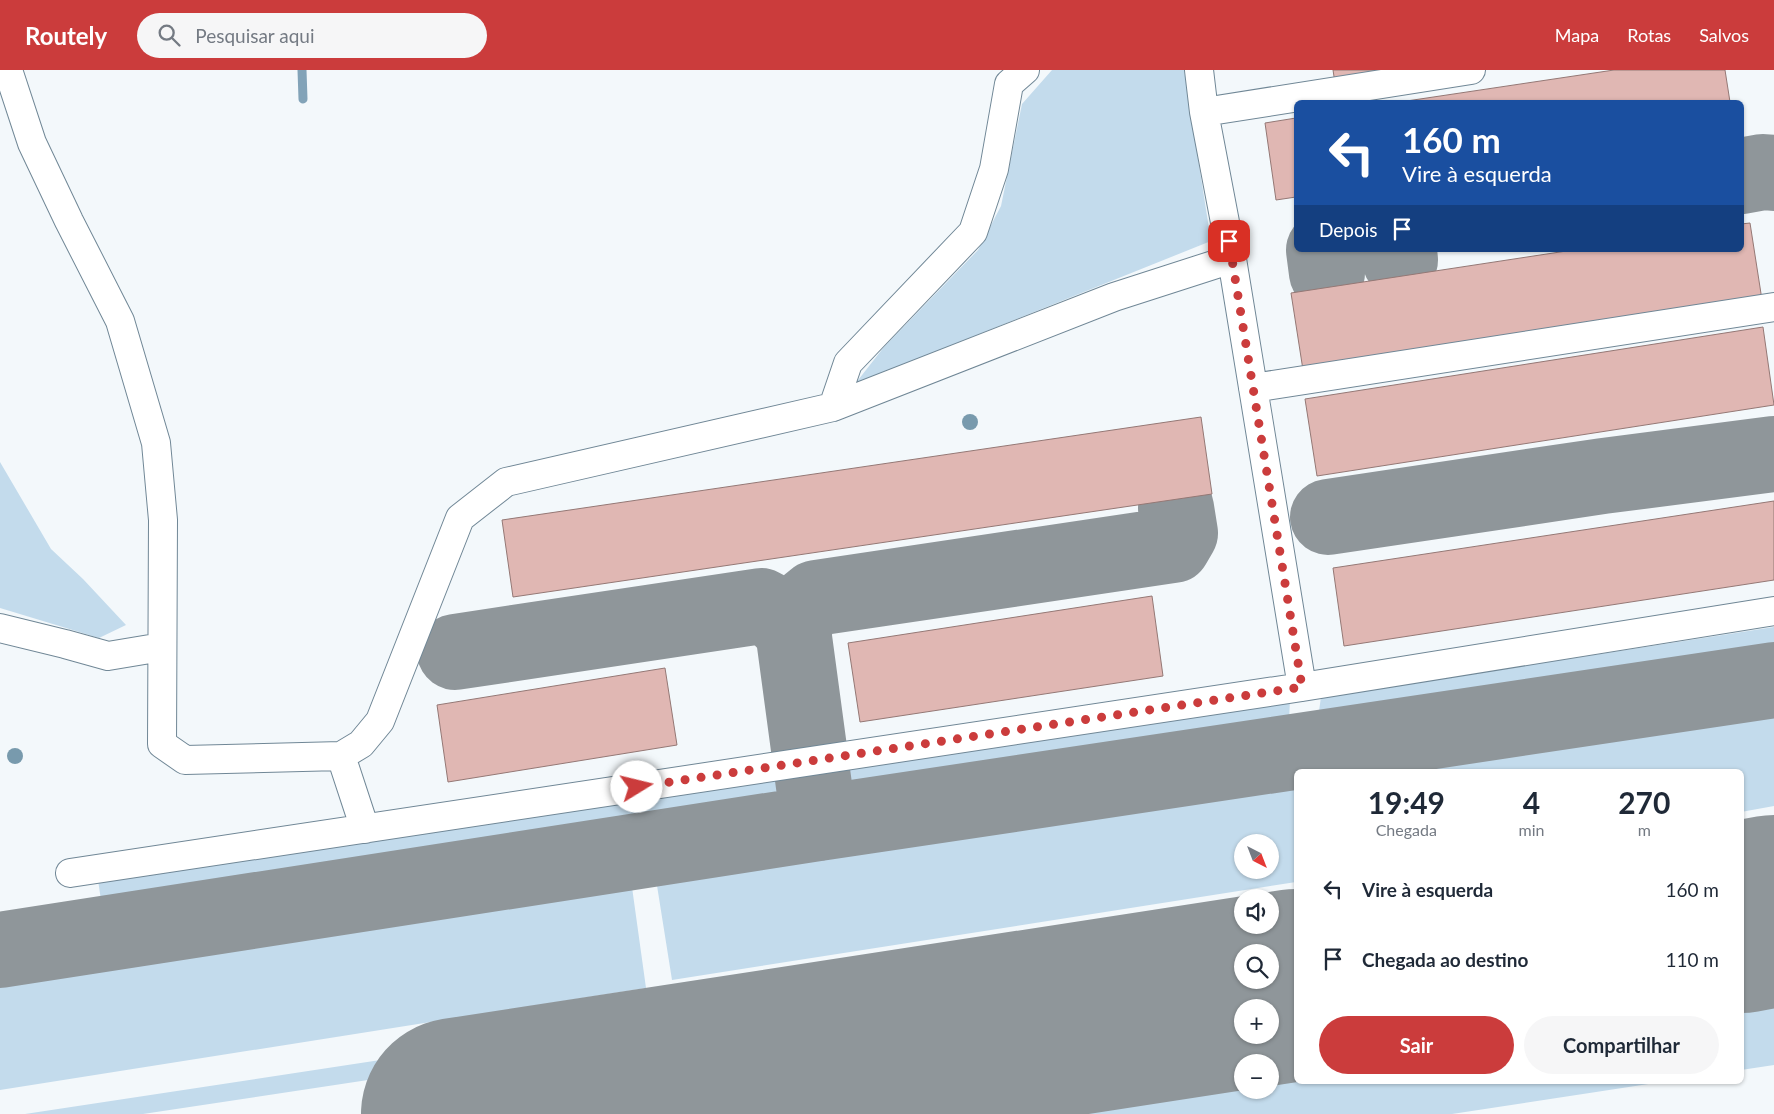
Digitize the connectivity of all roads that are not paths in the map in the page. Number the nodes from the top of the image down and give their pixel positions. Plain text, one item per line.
1 (8, 70) edge
2 (1199, 70) edge
3 (1471, 70) edge
4 (1015, 75) edge
5 (1204, 112) junction
6 (1232, 259) junction
7 (1774, 307) edge
8 (1253, 388) junction
9 (833, 407) junction
10 (1774, 610) edge
11 (0, 628) edge
12 (162, 647) junction
13 (1302, 687) junction
14 (341, 756) junction
15 (365, 829) junction
16 (70, 873) dead end

1 - 12 street
2 - 5 street
3 - 5 street
4 - 9 street
5 - 6 street
6 - 8 street
6 - 9 street
7 - 8 street
8 - 13 street
9 - 14 street
10 - 13 street
11 - 12 street
12 - 14 street
13 - 15 street
14 - 15 street
15 - 16 street

